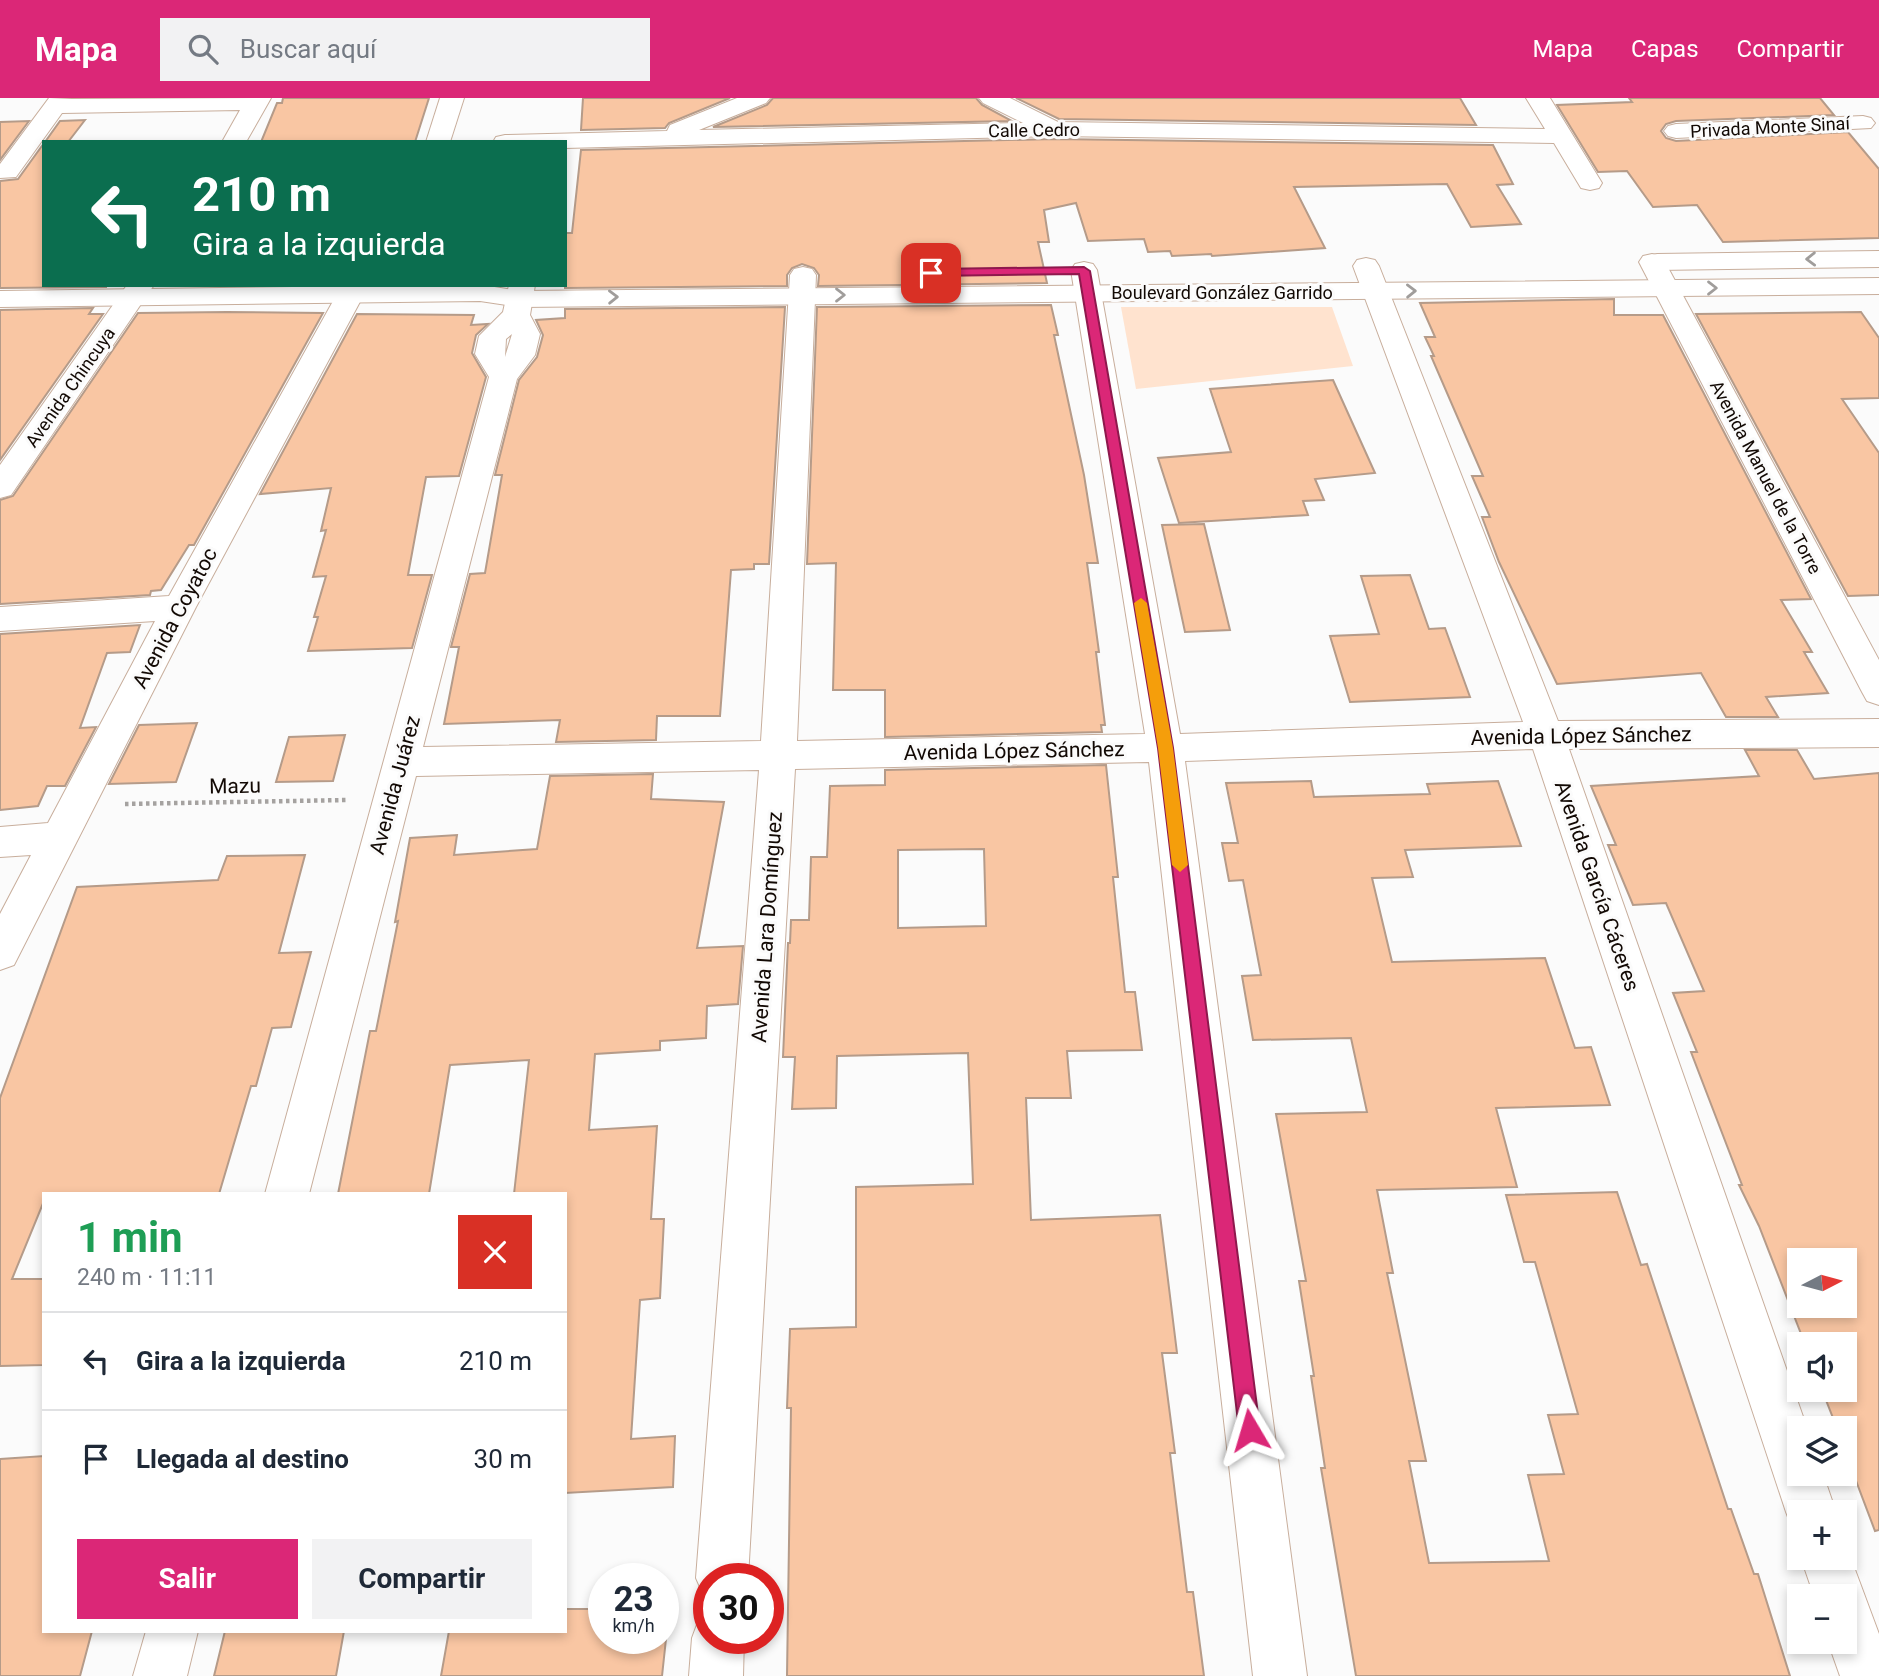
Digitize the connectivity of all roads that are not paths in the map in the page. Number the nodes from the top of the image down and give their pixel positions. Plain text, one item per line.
1 (452, 98) edge
2 (991, 98) edge
3 (1538, 98) edge
4 (258, 100) edge
5 (738, 101) edge
6 (1875, 101) dead end
7 (58, 102) edge
8 (1054, 129) junction
9 (1676, 131) dead end
10 (1562, 136) junction
11 (235, 140) edge
12 (439, 140) edge
13 (653, 140) junction
14 (567, 141) edge
15 (13, 173) edge
16 (1590, 184) dead end
17 (1879, 258) edge
18 (1648, 271) junction
19 (1379, 274) junction
20 (567, 280) edge
21 (1086, 282) junction
22 (803, 285) junction
23 (1879, 286) edge
24 (353, 290) edge
25 (136, 292) edge
26 (517, 296) edge
27 (0, 299) edge
28 (0, 488) edge
29 (179, 607) junction
30 (0, 619) edge
31 (1879, 692) edge
32 (1879, 733) edge
33 (1546, 735) junction
34 (1165, 748) junction
35 (778, 755) junction
36 (401, 762) junction
37 (61, 837) junction
38 (0, 842) edge
39 (0, 953) edge
40 (288, 1192) edge
41 (1807, 1500) edge
42 (723, 1563) edge
43 (171, 1633) edge
44 (1857, 1647) edge
45 (717, 1654) edge
46 (160, 1676) edge
47 (716, 1676) edge
48 (1280, 1676) edge
49 (1867, 1676) edge

1 - 12 street
2 - 8 street
3 - 10 street
4 - 7 street
4 - 11 street
5 - 13 street
6 - 9 street, Privada Monte Sinaí
7 - 15 street
8 - 10 street, Calle Cedro
8 - 13 street, Calle Cedro
10 - 16 street
13 - 14 street, Calle Cedro
17 -> 18 street, Boulevard González Garrido
19 -> 18 street, Boulevard González Garrido
18 -> 23 street, Boulevard González Garrido
18 - 31 street, Avenida Manuel de la Torre
19 - 21 street, Boulevard González Garrido
19 - 33 street, Avenida García Cáceres
20 - 22 street, Boulevard González Garrido
21 - 22 street, Boulevard González Garrido
21 - 34 street
26 -> 22 street, Boulevard González Garrido
22 - 35 street, Avenida Lara Domínguez
24 - 25 street, Boulevard González Garrido
24 - 26 street, Boulevard González Garrido
24 - 29 street, Avenida Coyatoc
25 - 27 street, Boulevard González Garrido
25 - 28 street, Avenida Chincuya
26 - 36 street, Avenida Juárez
29 - 30 street
29 - 37 street, Avenida Coyatoc
32 - 33 street, Avenida López Sánchez
33 - 34 street, Avenida López Sánchez
33 - 41 street, Avenida García Cáceres
34 - 35 street, Avenida López Sánchez
34 - 48 street
35 - 36 street, Avenida López Sánchez
35 - 42 street, Avenida Lara Domínguez
36 - 40 street, Avenida Juárez
37 - 38 street
37 - 39 street, Avenida Coyatoc
43 - 46 street
44 - 49 street
45 - 47 street

